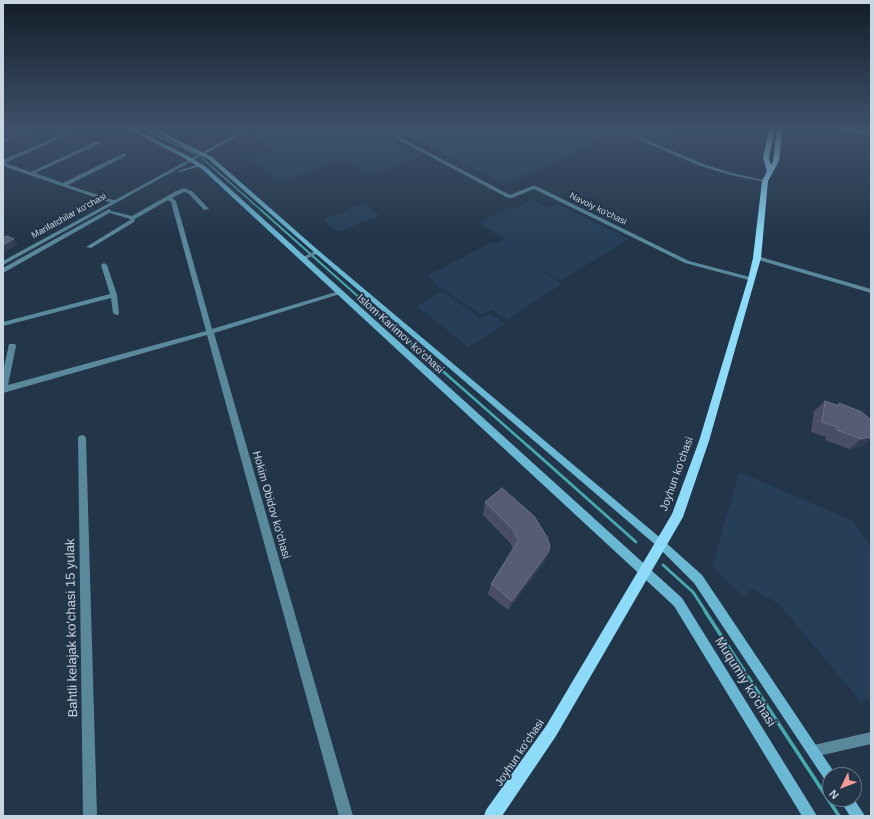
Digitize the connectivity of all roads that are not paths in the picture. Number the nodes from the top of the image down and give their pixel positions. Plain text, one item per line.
1 (12, 166) edge
2 (47, 166) edge
3 (101, 166) edge
4 (179, 166) edge
5 (195, 166) edge
6 (200, 166) edge
7 (221, 166) edge
8 (451, 166) edge
9 (706, 166) edge
10 (766, 166) edge
11 (773, 166) edge
12 (32, 173) junction
13 (767, 176) junction
14 (65, 184) junction
15 (170, 199) junction
16 (114, 202) junction
17 (206, 209) dead end
18 (109, 211) junction
19 (133, 218) junction
20 (89, 247) dead end
21 (317, 252) junction
22 (757, 258) junction
23 (302, 259) junction
24 (3, 263) edge
25 (104, 265) dead end
26 (3, 271) edge
27 (752, 279) junction
28 (871, 291) edge
29 (338, 293) junction
30 (114, 295) junction
31 (116, 313) dead end
32 (3, 324) edge
33 (210, 332) junction
34 (12, 346) dead end
35 (3, 389) edge
36 (82, 438) dead end
37 (661, 544) junction
38 (646, 572) junction
39 (871, 738) edge
40 (814, 750) junction
41 (825, 767) edge
42 (852, 807) edge
43 (90, 816) edge
44 (346, 816) edge
45 (492, 816) edge
46 (810, 816) edge
47 (858, 816) edge

1 - 12 street
2 - 12 street
3 - 14 street
4 - 16 street, Marifatchilar ko'chasi
5 - 18 street, Marifatchilar ko'chasi
6 - 23 main road, Islom Karimov ko'chasi
7 - 21 main road, Islom Karimov ko'chasi
8 - 27 street, Navoiy ko'chasi
9 - 13 street
10 - 13 main road, Joyhun ko'chasi
11 - 13 main road, Joyhun ko'chasi
12 - 14 street
13 - 22 main road, Joyhun ko'chasi
14 - 16 street
15 - 17 street
15 - 19 street
15 - 33 street, Hokim Obidov ko'chasi
16 - 24 street, Marifatchilar ko'chasi
18 - 19 street
18 - 26 street, Marifatchilar ko'chasi
19 - 20 street
21 - 23 street
21 - 37 main road, Islom Karimov ko'chasi
22 - 27 main road, Joyhun ko'chasi
22 - 28 street
23 - 29 main road, Islom Karimov ko'chasi
25 - 30 street
27 - 37 main road, Joyhun ko'chasi
29 - 33 street
29 - 38 main road, Islom Karimov ko'chasi
30 - 31 street
30 - 32 street
33 - 35 street
33 - 44 street, Hokim Obidov ko'chasi
34 - 35 street
36 - 43 street, Bahtli kelajak ko'chasi 15 yulak
37 - 38 main road, Joyhun ko'chasi
37 - 40 main road, Muqumiy ko'chasi
38 - 45 main road, Joyhun ko'chasi
38 - 46 main road, Muqumiy ko'chasi
39 - 40 street
40 - 41 main road, Muqumiy ko'chasi
42 - 47 main road

